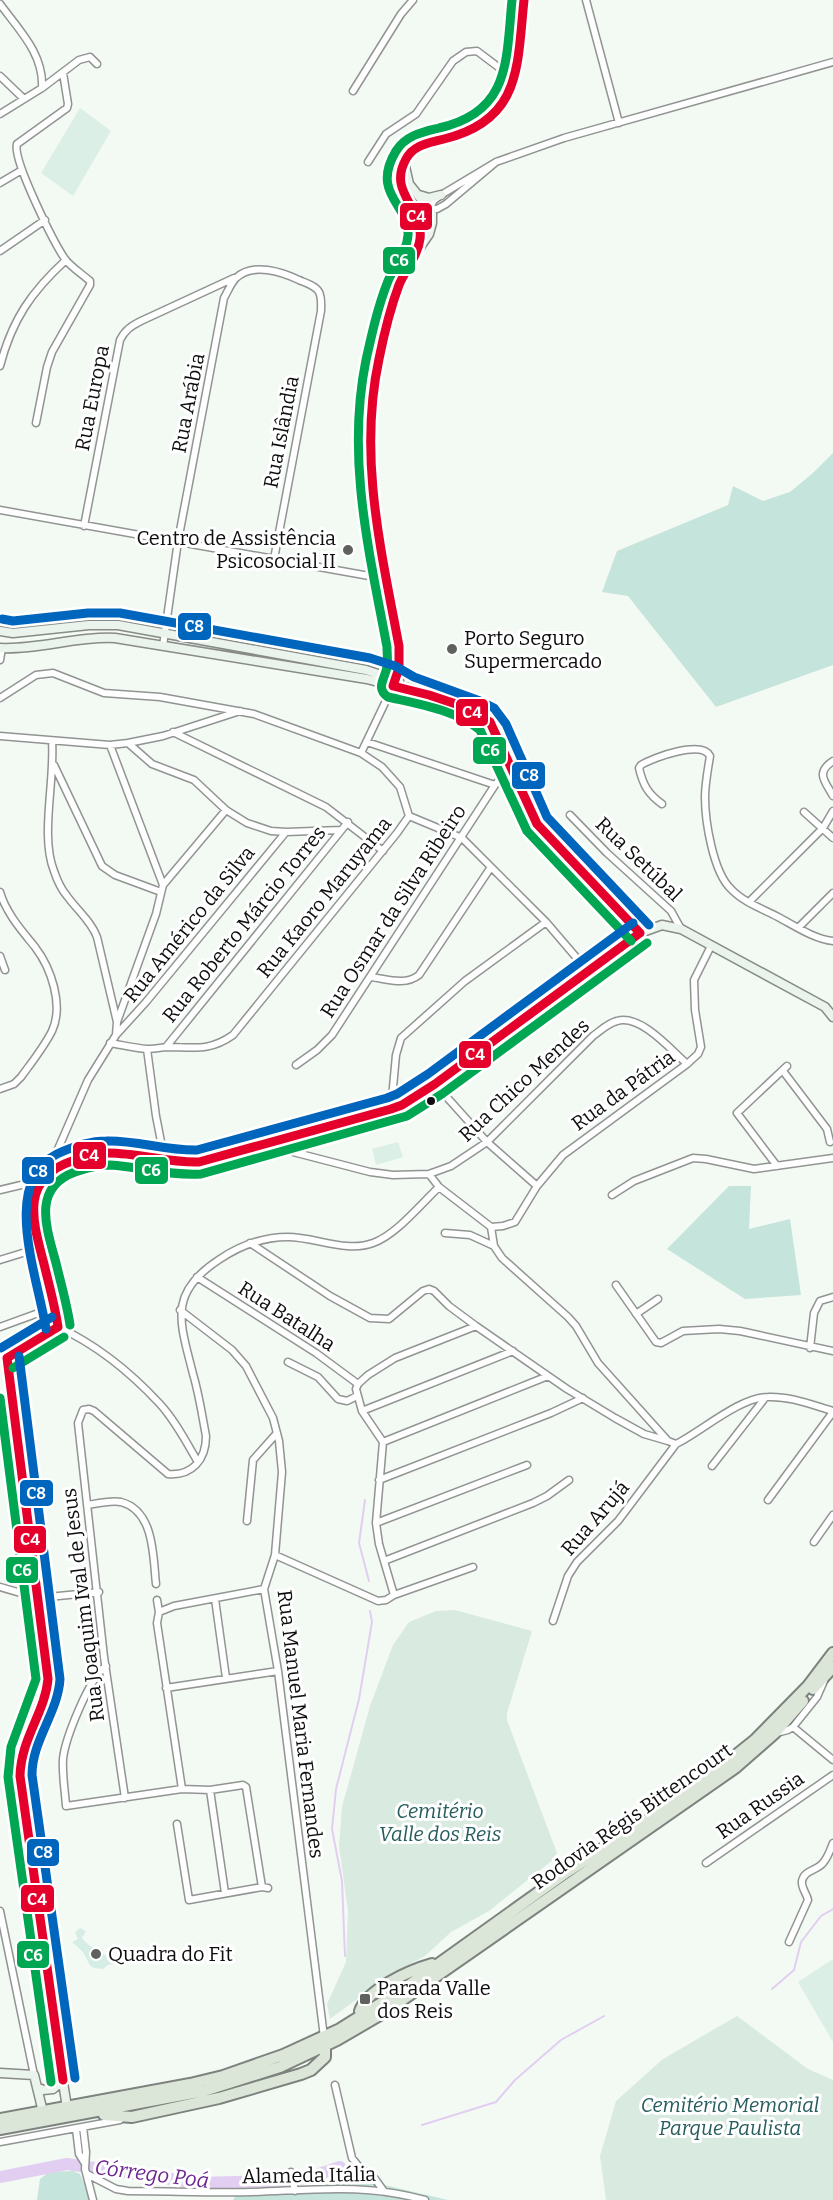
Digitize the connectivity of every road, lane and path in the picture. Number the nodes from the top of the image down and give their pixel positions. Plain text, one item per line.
1 (413, 0) edge
2 (524, 0) edge
3 (586, 0) edge
4 (0, 4) edge
5 (833, 62) edge
6 (97, 64) dead end
7 (63, 73) junction
8 (0, 76) edge
9 (514, 79) junction
10 (42, 88) junction
11 (353, 91) dead end
12 (24, 99) junction
13 (0, 114) edge
14 (618, 123) junction
15 (368, 162) dead end
16 (404, 162) junction
17 (496, 162) junction
18 (22, 170) junction
19 (0, 183) edge
20 (418, 195) junction
21 (441, 195) junction
22 (410, 206) junction
23 (430, 208) junction
24 (45, 220) junction
25 (421, 229) junction
26 (417, 250) junction
27 (0, 251) edge
28 (66, 260) junction
29 (237, 276) junction
30 (0, 366) edge
31 (36, 423) dead end
32 (0, 510) edge
33 (84, 526) junction
34 (178, 541) junction
35 (274, 559) junction
36 (386, 579) junction
37 (0, 632) edge
38 (165, 633) junction
39 (163, 646) junction
40 (1, 648) edge
41 (0, 660) edge
42 (394, 683) junction
43 (0, 698) edge
44 (242, 711) junction
45 (173, 732) junction
46 (0, 736) edge
47 (52, 741) junction
48 (367, 742) junction
49 (128, 743) junction
50 (110, 745) junction
51 (361, 753) junction
52 (833, 761) edge
53 (54, 764) junction
54 (511, 767) junction
55 (63, 784) junction
56 (495, 785) junction
57 (52, 789) junction
58 (833, 796) edge
59 (662, 804) dead end
60 (226, 810) junction
61 (804, 812) dead end
62 (833, 812) edge
63 (570, 815) dead end
64 (409, 816) junction
65 (348, 822) junction
66 (823, 828) junction
67 (341, 830) junction
68 (286, 832) junction
69 (462, 838) junction
70 (833, 838) edge
71 (383, 851) junction
72 (491, 867) junction
73 (162, 889) junction
74 (0, 892) edge
75 (833, 893) edge
76 (749, 902) junction
77 (546, 922) junction
78 (798, 928) junction
79 (681, 929) junction
80 (640, 933) junction
81 (833, 941) edge
82 (711, 946) junction
83 (0, 956) edge
84 (5, 970) dead end
85 (587, 970) junction
86 (371, 977) junction
87 (829, 1005) edge
88 (833, 1017) edge
89 (117, 1022) junction
90 (116, 1035) junction
91 (110, 1044) junction
92 (166, 1047) junction
93 (147, 1049) junction
94 (687, 1064) junction
95 (296, 1065) dead end
96 (435, 1084) junction
97 (0, 1089) edge
98 (391, 1109) junction
99 (487, 1142) junction
100 (830, 1142) dead end
101 (265, 1145) junction
102 (833, 1158) edge
103 (165, 1162) junction
104 (777, 1166) junction
105 (48, 1172) junction
106 (429, 1174) junction
107 (42, 1180) junction
108 (537, 1186) junction
109 (439, 1187) junction
110 (0, 1190) edge
111 (612, 1196) dead end
112 (491, 1227) junction
113 (445, 1233) dead end
114 (250, 1243) junction
115 (494, 1246) junction
116 (39, 1248) junction
117 (0, 1260) edge
118 (197, 1277) junction
119 (616, 1285) dead end
120 (833, 1297) edge
121 (657, 1299) dead end
122 (55, 1307) junction
123 (180, 1310) junction
124 (636, 1314) junction
125 (476, 1326) junction
126 (0, 1327) edge
127 (58, 1327) junction
128 (810, 1348) junction
129 (513, 1351) junction
130 (833, 1351) edge
131 (3, 1360) edge
132 (288, 1362) dead end
133 (548, 1376) junction
134 (358, 1384) junction
135 (357, 1396) junction
136 (765, 1396) junction
137 (583, 1398) junction
138 (362, 1411) junction
139 (833, 1411) edge
140 (277, 1433) junction
141 (668, 1441) junction
142 (383, 1442) junction
143 (676, 1444) junction
144 (198, 1462) junction
145 (527, 1465) dead end
146 (712, 1467) dead end
147 (379, 1480) junction
148 (569, 1480) dead end
149 (768, 1500) dead end
150 (88, 1505) junction
151 (833, 1515) edge
152 (247, 1521) dead end
153 (376, 1523) junction
154 (814, 1542) dead end
155 (275, 1556) junction
156 (384, 1561) junction
157 (473, 1567) dead end
158 (156, 1584) dead end
159 (0, 1587) edge
160 (264, 1589) junction
161 (99, 1592) junction
162 (394, 1595) junction
163 (38, 1598) junction
164 (215, 1599) junction
165 (157, 1600) dead end
166 (159, 1612) junction
167 (553, 1621) dead end
168 (833, 1653) edge
169 (106, 1666) junction
170 (278, 1671) junction
171 (830, 1671) edge
172 (226, 1678) junction
173 (166, 1688) junction
174 (793, 1727) junction
175 (776, 1733) junction
176 (833, 1760) edge
177 (833, 1775) edge
178 (182, 1789) junction
179 (210, 1790) junction
180 (125, 1798) junction
181 (177, 1824) dead end
182 (833, 1843) edge
183 (706, 1863) dead end
184 (225, 1893) junction
185 (0, 1911) edge
186 (2, 1926) edge
187 (789, 1942) dead end
188 (364, 2020) junction
189 (325, 2041) junction
190 (0, 2073) edge
191 (34, 2075) junction
192 (63, 2080) junction
193 (335, 2085) dead end
194 (37, 2086) junction
195 (67, 2107) junction
196 (43, 2112) junction
197 (88, 2114) junction
198 (132, 2117) junction
199 (0, 2119) edge
200 (79, 2128) junction
201 (5, 2129) edge
202 (0, 2142) edge
203 (85, 2168) junction
204 (291, 2172) dead end
205 (294, 2187) junction
206 (383, 2190) junction
207 (93, 2200) edge
208 (425, 2200) edge

1 - 11 street
2 - 9 main road
3 - 14 street
4 - 10 street
5 - 14 street
6 - 7 street
7 - 10 street
7 - 18 street
8 - 12 street
9 - 15 street
9 - 16 main road
10 - 12 street
12 - 13 street
14 - 17 street
16 - 20 main road
16 - 22 main road
17 - 21 street
17 - 23 street
18 - 19 street
18 - 24 street
20 - 21 main road
20 - 23 main road
21 - 23 street
22 - 23 main road
22 - 25 main road
23 - 25 main road
23 - 26 main road
24 - 27 street
24 - 28 street
25 - 26 main road
26 - 36 main road
28 - 30 street
28 - 31 street
29 - 33 street, Rua Europa
29 - 34 street, Rua Arábia
29 - 35 street, Rua Islândia
32 - 33 street
33 - 34 street
34 - 35 street
34 - 38 street, Rua Arábia
35 - 36 street
36 - 42 main road
37 - 38 main road
38 - 39 street, Rua Arábia
38 - 42 main road
39 - 40 main road
39 - 42 main road
40 - 41 street
42 - 48 street
42 - 54 main road
43 - 44 street, Rua Kaoro Maruyama
44 - 45 street
44 - 51 street, Rua Kaoro Maruyama
45 - 49 street
45 - 65 street
46 - 47 street
47 - 50 street
47 - 53 street
48 - 51 street
48 - 56 street
49 - 50 street
49 - 60 street
50 - 73 street
51 - 64 street, Rua Kaoro Maruyama
52 - 58 street
53 - 55 street
53 - 57 street
54 - 56 street, Rua Osmar da Silva Ribeiro
54 - 80 main road
55 - 57 street
55 - 73 street
56 - 69 street, Rua Osmar da Silva Ribeiro
57 - 89 street
59 - 76 street
60 - 68 street
60 - 73 street
61 - 66 street
62 - 66 street
63 - 79 street, Rua Setúbal
64 - 69 street
64 - 71 street, Rua Kaoro Maruyama
65 - 67 street, Rua Roberto Márcio Torres
65 - 71 street
66 - 70 street
66 - 76 street
67 - 68 street
67 - 92 street, Rua Roberto Márcio Torres
68 - 90 street, Rua Américo da Silva
69 - 72 street
69 - 86 street, Rua Osmar da Silva Ribeiro
71 - 92 street, Rua Kaoro Maruyama
72 - 77 street
72 - 86 street
73 - 89 street
74 - 97 street
75 - 78 street
76 - 78 street
77 - 85 street
77 - 98 street
78 - 81 street
79 - 80 main road
79 - 82 main road
80 - 85 main road
82 - 87 main road
82 - 94 street, Rua da Pátria
83 - 84 street
85 - 96 main road
86 - 95 street, Rua Osmar da Silva Ribeiro
87 - 88 main road
89 - 90 street
90 - 91 street, Rua Américo da Silva
91 - 93 street, Rua Kaoro Maruyama
91 - 105 street, Rua Américo da Silva
92 - 93 street, Rua Kaoro Maruyama
93 - 103 street
94 - 99 street, Rua Chico Mendes
94 - 108 street, Rua da Pátria
96 - 98 main road
96 - 99 street
98 - 101 main road
99 - 106 street, Rua Chico Mendes
99 - 108 street
100 - 104 street
101 - 103 main road
101 - 106 street, Rua Chico Mendes
102 - 104 street
103 - 105 main road
104 - 111 street
105 - 107 main road
106 - 109 street
107 - 110 street
107 - 116 main road
108 - 112 street, Rua da Pátria
109 - 112 street
109 - 114 street
112 - 115 street
113 - 115 street
114 - 118 street
114 - 125 street
115 - 141 street
116 - 117 street
116 - 122 main road
118 - 123 street
118 - 134 street, Rua Batalha
119 - 124 street
120 - 128 street
121 - 124 street
122 - 126 street
122 - 127 main road
123 - 140 street, Rua Manuel Maria Fernandes
123 - 144 street
124 - 128 street
125 - 129 street
125 - 134 street
127 - 131 main road
127 - 144 street
128 - 130 street
129 - 133 street
129 - 138 street
131 - 163 main road
132 - 135 street
133 - 137 street
133 - 142 street
134 - 135 street
135 - 138 street
136 - 139 street
136 - 143 street
136 - 146 street
137 - 141 street
137 - 147 street
138 - 142 street
139 - 149 street
140 - 152 street
140 - 155 street, Rua Manuel Maria Fernandes
141 - 143 street
142 - 147 street
143 - 167 street, Rua Arujá
144 - 150 street, Rua Joaquim Ival de Jesus
145 - 153 street
147 - 153 street
148 - 156 street
150 - 158 street
150 - 161 street, Rua Joaquim Ival de Jesus
151 - 154 street
153 - 156 street
155 - 160 street, Rua Manuel Maria Fernandes
155 - 162 street
156 - 162 street
157 - 162 street
159 - 163 street
160 - 164 street
160 - 170 street, Rua Manuel Maria Fernandes
161 - 163 street
161 - 169 street, Rua Joaquim Ival de Jesus
163 - 192 main road
164 - 166 street
164 - 172 street
165 - 166 street
166 - 173 street
168 - 188 highway, Rodovia Régis Bittencourt
169 - 180 street, Rua Joaquim Ival de Jesus
169 - 180 street
170 - 172 street
170 - 189 street, Rua Manuel Maria Fernandes
171 - 174 street
171 - 175 highway, Rodovia Régis Bittencourt
172 - 173 street
173 - 178 street
174 - 175 street
174 - 176 street
175 - 188 highway, Rodovia Régis Bittencourt
177 - 183 street, Rua Russia
178 - 179 street
178 - 180 street
179 - 184 street
179 - 184 street
181 - 184 street
182 - 187 street
185 - 186 street
186 - 191 street
188 - 189 highway
188 - 189 highway
189 - 195 highway
189 - 197 highway
189 - 198 highway
190 - 191 main road
191 - 194 main road
192 - 194 main road
192 - 195 main road
193 - 206 street
194 - 196 main road
195 - 196 highway
196 - 199 highway
197 - 198 highway
197 - 201 highway
198 - 200 street
200 - 202 street
200 - 203 street
203 - 205 street, Alameda Itália
203 - 207 street
204 - 205 street
205 - 206 street, Alameda Itália
206 - 208 street, Alameda Itália

